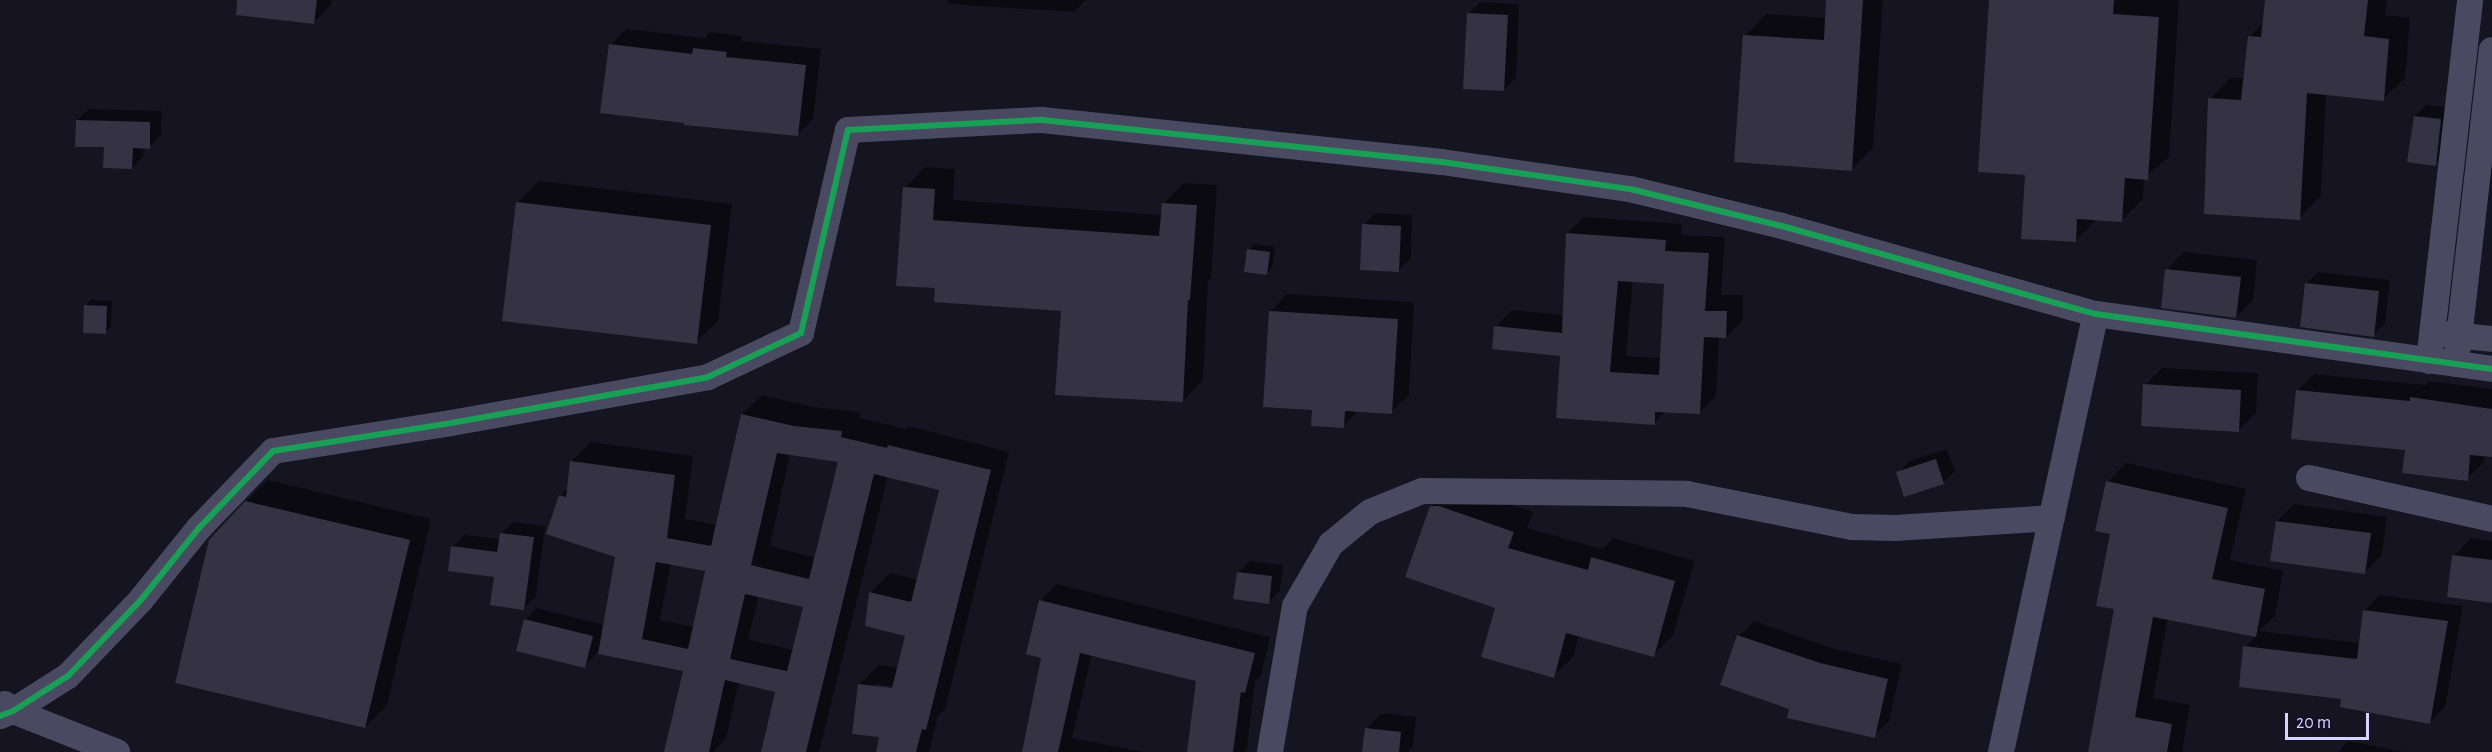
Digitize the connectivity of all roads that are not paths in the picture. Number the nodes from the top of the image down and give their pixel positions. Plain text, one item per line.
1 (2470, 0) edge
2 (2492, 50) edge
3 (2096, 314) junction
4 (2432, 332) junction
5 (2460, 336) junction
6 (2492, 339) edge
7 (2429, 361) junction
8 (2456, 364) junction
9 (2492, 369) edge
10 (2309, 478) dead end
11 (2052, 518) junction
12 (2492, 519) edge
13 (4, 709) edge
14 (117, 752) edge
15 (1270, 752) edge
16 (2001, 752) edge

1 - 4 street
2 - 5 street
3 - 7 street
3 - 11 street
3 - 13 street
4 - 5 street
4 - 7 street
5 - 6 street
5 - 8 street
7 - 8 street
8 - 9 street
10 - 12 street
11 - 15 street
11 - 16 street
13 - 14 street

